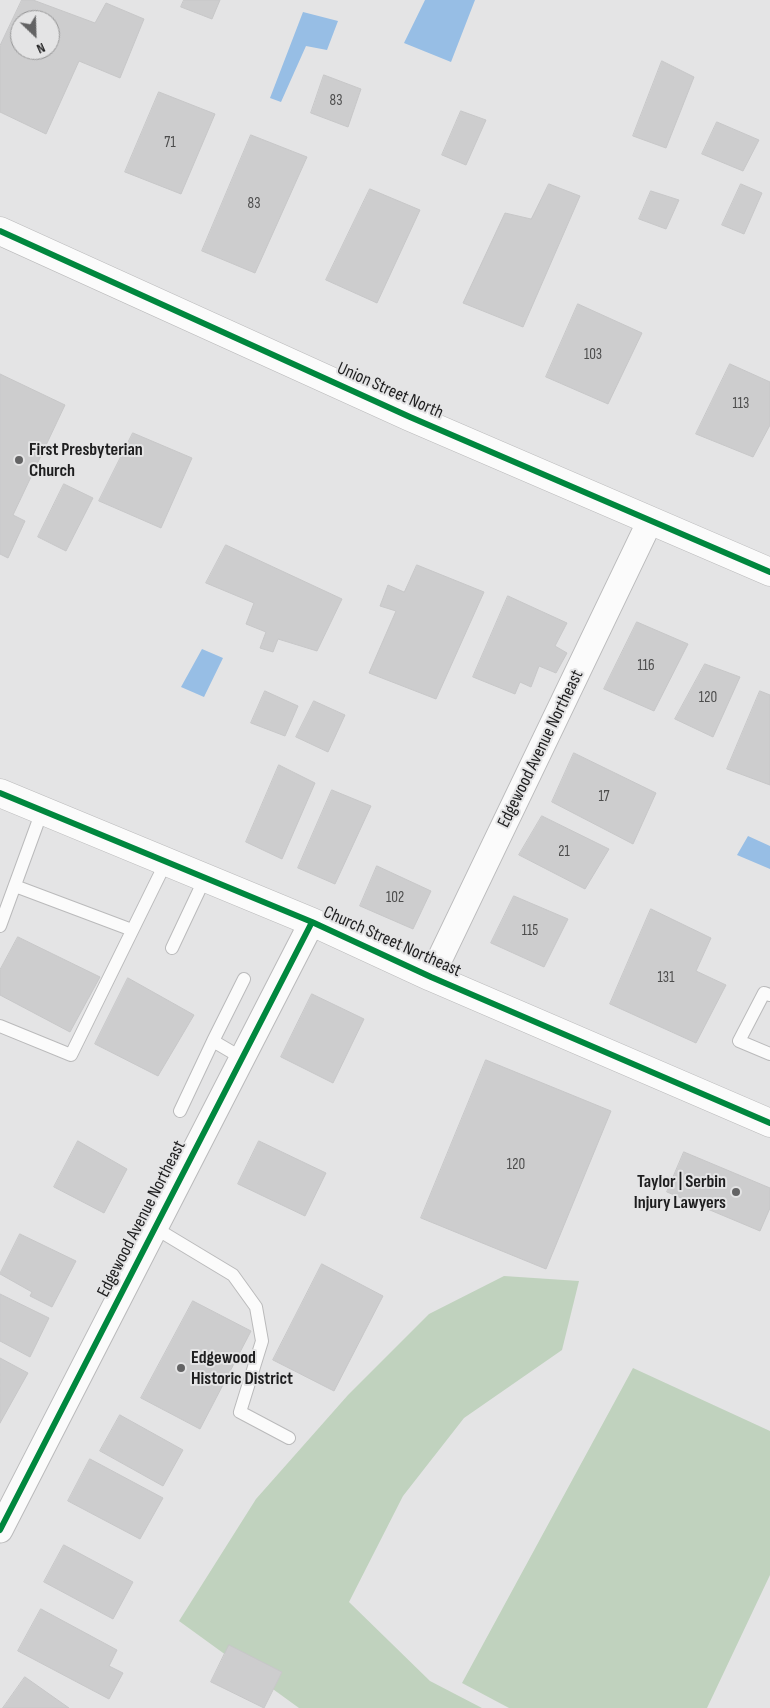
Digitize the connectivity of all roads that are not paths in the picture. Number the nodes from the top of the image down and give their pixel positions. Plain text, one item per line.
1 (0, 232) edge
2 (650, 522) junction
3 (770, 572) edge
4 (0, 793) edge
5 (42, 811) junction
6 (166, 862) junction
7 (205, 878) junction
8 (15, 886) junction
9 (312, 922) junction
10 (0, 926) edge
11 (132, 930) junction
12 (172, 948) dead end
13 (431, 977) junction
14 (244, 979) dead end
15 (770, 995) edge
16 (0, 1026) edge
17 (213, 1041) junction
18 (770, 1054) edge
19 (242, 1058) junction
20 (180, 1111) dead end
21 (770, 1123) edge
22 (155, 1228) junction
23 (289, 1438) dead end
24 (0, 1530) edge

1 - 2 main road, Union Street North
2 - 3 main road, Union Street North
2 - 13 street, Edgewood Avenue Northeast
4 - 5 main road, Church Street Northeast
5 - 6 main road, Church Street Northeast
5 - 8 lane
6 - 7 main road, Church Street Northeast
6 - 11 lane
7 - 9 main road, Church Street Northeast
7 - 12 lane
8 - 10 lane
8 - 11 lane
9 - 13 main road, Church Street Northeast
9 - 19 street, Edgewood Avenue Northeast
11 - 16 lane
13 - 21 main road, Church Street Northeast
14 - 17 lane
15 - 18 lane
17 - 19 lane
17 - 20 lane
19 - 22 street, Edgewood Avenue Northeast
22 - 23 lane
22 - 24 street, Edgewood Avenue Northeast

